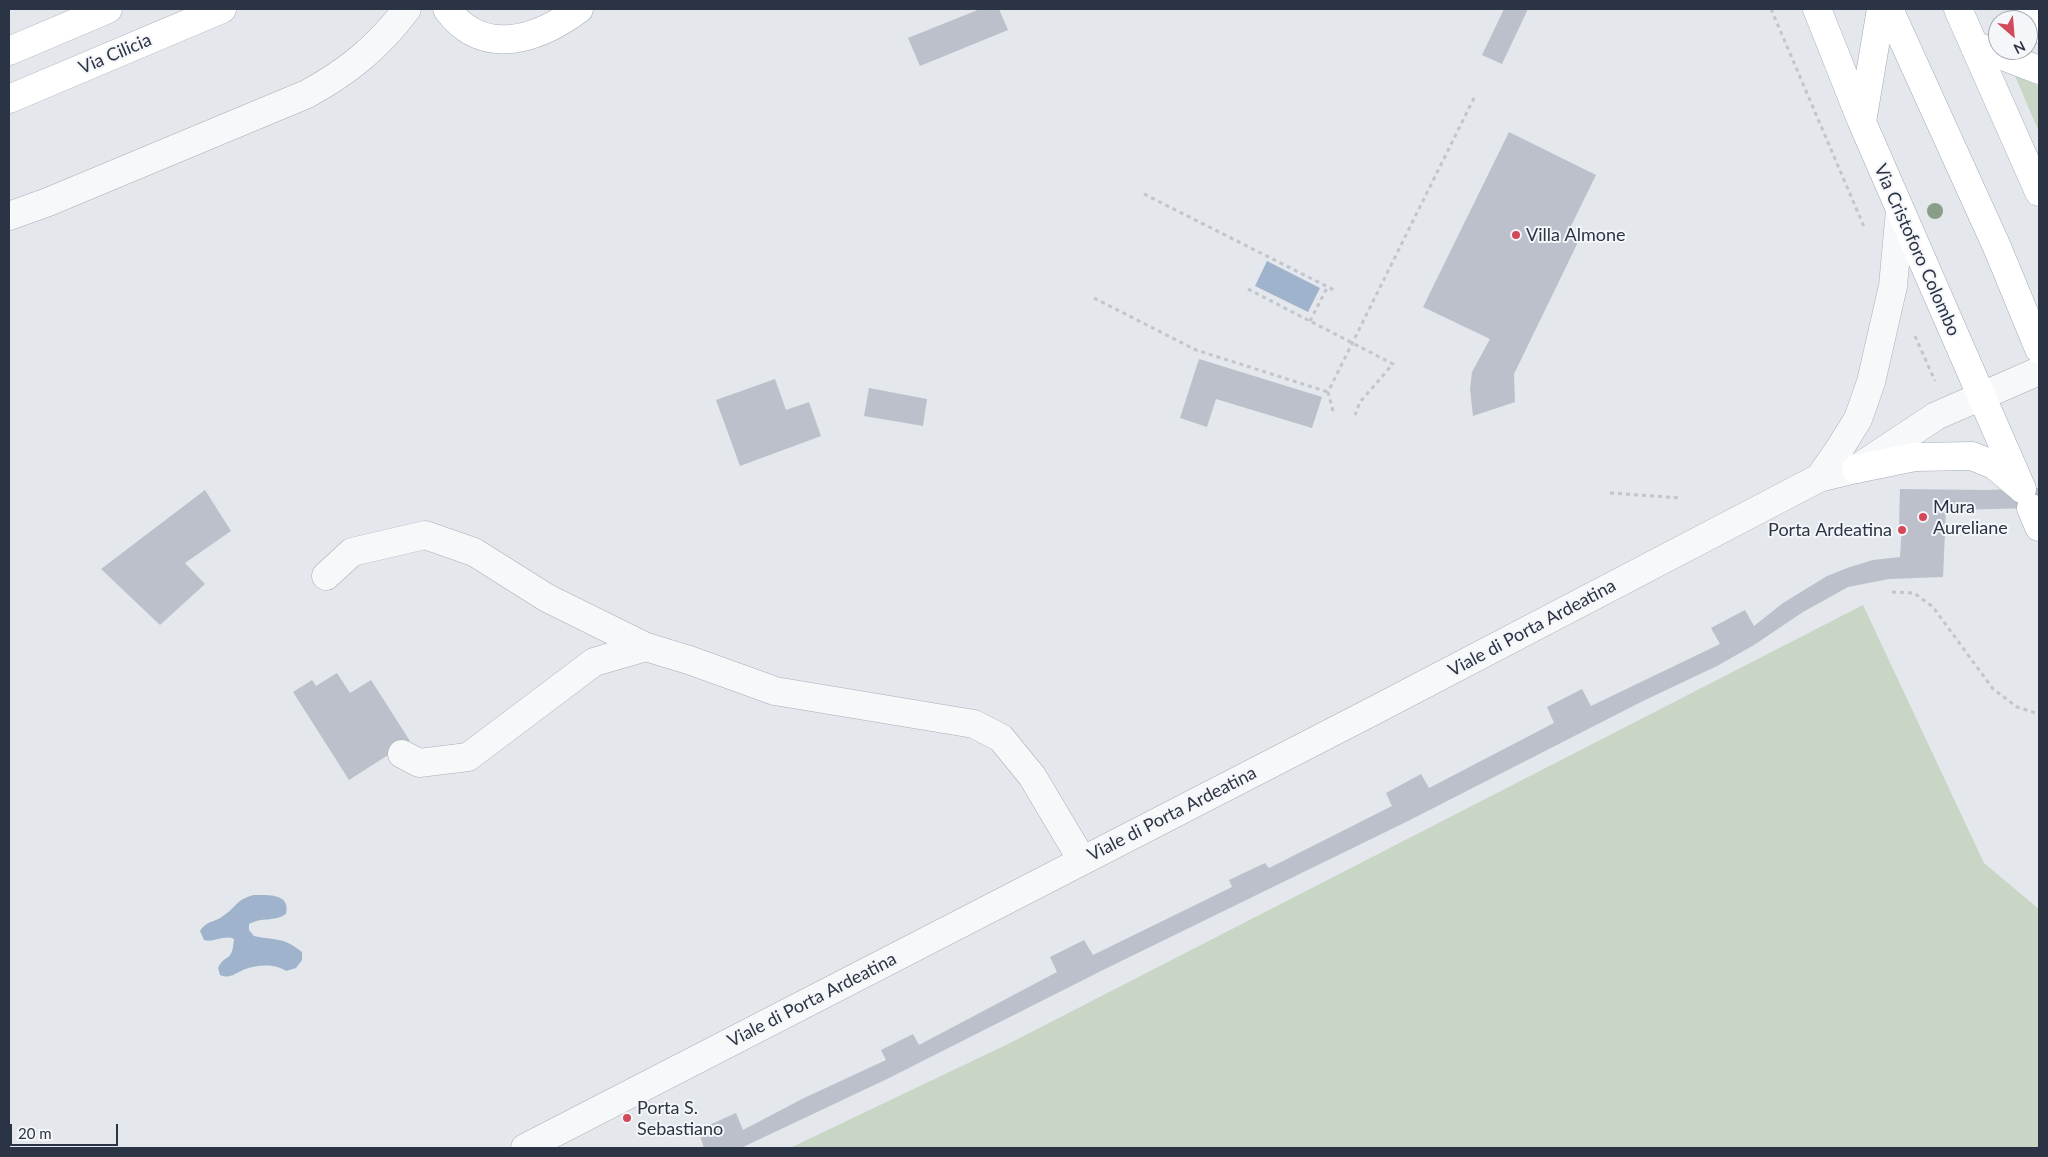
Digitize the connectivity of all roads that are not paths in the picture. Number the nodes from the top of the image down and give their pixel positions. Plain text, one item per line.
1 (108, 9) edge
2 (222, 9) edge
3 (407, 9) edge
4 (447, 9) edge
5 (579, 9) edge
6 (1817, 9) edge
7 (1881, 9) edge
8 (1889, 9) edge
9 (1958, 9) edge
10 (2030, 9) edge
11 (2039, 29) edge
12 (1974, 45) junction
13 (9, 51) edge
14 (2039, 70) edge
15 (9, 99) edge
16 (1862, 122) junction
17 (2039, 192) edge
18 (1900, 210) junction
19 (9, 216) edge
20 (2039, 349) edge
21 (2039, 371) edge
22 (1981, 395) junction
23 (1856, 469) junction
24 (1819, 478) junction
25 (2031, 508) edge
26 (326, 576) dead end
27 (646, 647) junction
28 (402, 754) dead end
29 (1082, 860) junction
30 (525, 1148) edge

1 - 13 main road
2 - 15 main road, Via Cilicia
3 - 19 street
4 - 5 main road
6 - 16 main road, Via Cristoforo Colombo
7 - 16 main road
8 - 20 main road
9 - 12 main road
10 - 11 main road
12 - 14 main road
12 - 17 main road
16 - 18 main road, Via Cristoforo Colombo
18 - 22 main road, Via Cristoforo Colombo
18 - 24 street, Viale di Porta Ardeatina
21 - 22 street, Viale di Porta Ardeatina
22 - 23 street, Viale di Porta Ardeatina
22 - 25 main road, Via Cristoforo Colombo
23 - 24 street, Viale di Porta Ardeatina
23 - 25 main road
24 - 29 street, Viale di Porta Ardeatina
26 - 27 street
27 - 28 street
27 - 29 street
29 - 30 street, Viale di Porta Ardeatina

